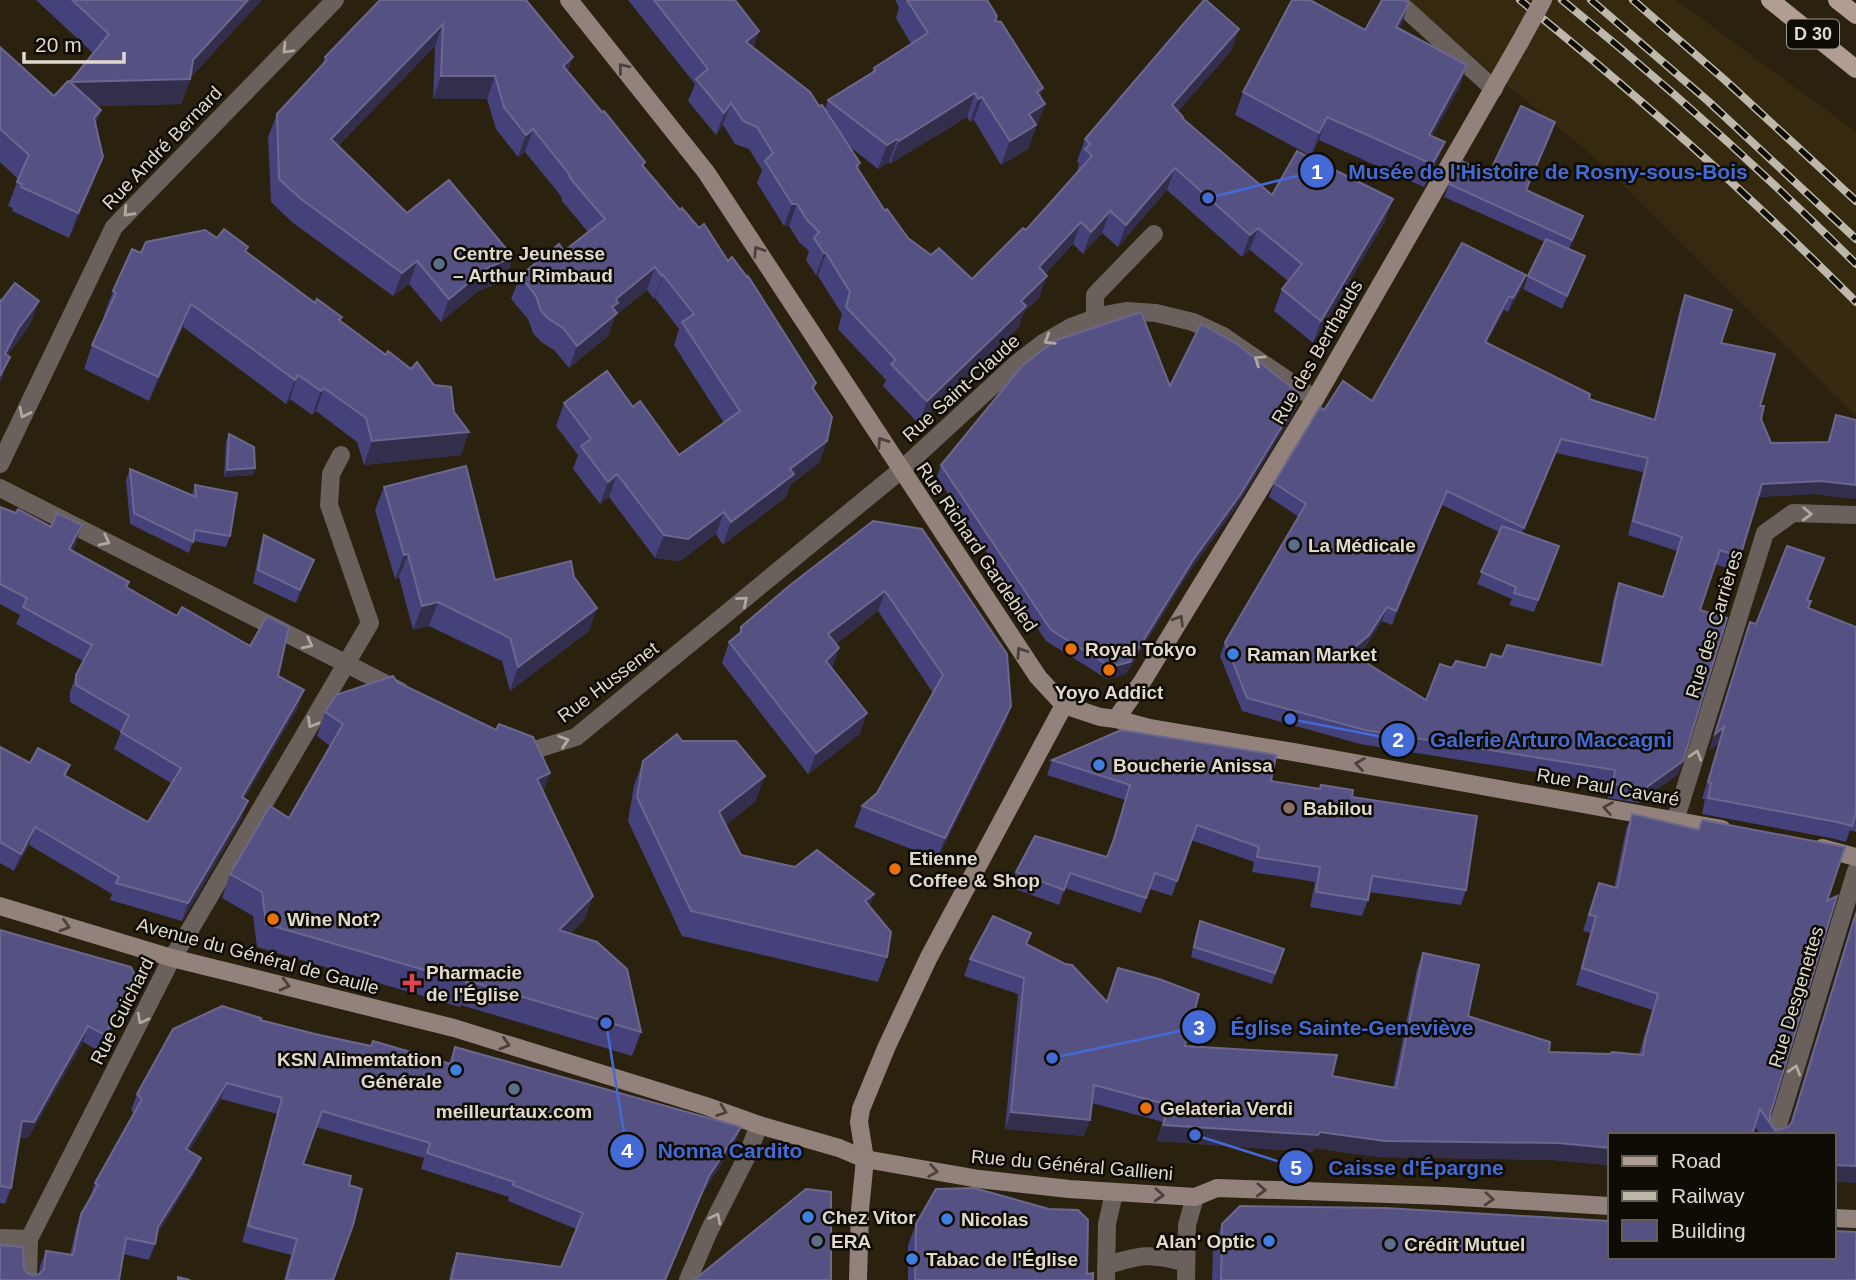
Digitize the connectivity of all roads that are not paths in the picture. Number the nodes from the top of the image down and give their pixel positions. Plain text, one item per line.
1 (335, 0) edge
2 (569, 0) edge
3 (1396, 0) edge
4 (1543, 0) edge
5 (1770, 0) edge
6 (1837, 0) edge
7 (1856, 15) edge
8 (1856, 69) edge
9 (1494, 89) junction
10 (1154, 234) dead end
11 (1095, 319) junction
12 (1315, 399) junction
13 (341, 455) dead end
14 (0, 464) edge
15 (901, 470) junction
16 (0, 488) edge
17 (1856, 515) edge
18 (346, 664) junction
19 (418, 700) edge
20 (1064, 705) junction
21 (1116, 719) junction
22 (500, 740) edge
23 (1675, 821) junction
24 (1739, 832) edge
25 (1803, 844) edge
26 (1856, 857) edge
27 (1856, 871) edge
28 (0, 906) edge
29 (172, 958) junction
30 (759, 1125) junction
31 (1776, 1133) edge
32 (865, 1159) junction
33 (1114, 1193) junction
34 (1195, 1197) junction
35 (1608, 1206) edge
36 (1835, 1218) edge
37 (1856, 1219) edge
38 (0, 1238) edge
39 (29, 1239) junction
40 (1186, 1271) edge
41 (1106, 1273) edge
42 (28, 1280) edge
43 (688, 1280) edge
44 (858, 1280) edge

1 -> 14 street, Rue André Bernard
15 -> 2 main road, Rue Richard Gardebled
3 - 9 street
4 - 9 main road, Rue des Berthauds, bridge
5 - 8 main road, D 30
6 - 7 main road, D 30
9 - 12 main road, Rue des Berthauds
10 - 11 street
12 -> 11 street, Rue Saint-Claude
11 -> 15 street, Rue Saint-Claude
21 -> 12 main road, Rue des Berthauds
13 - 18 street, Rue Guichard
20 -> 15 main road, Rue Richard Gardebled
22 -> 15 street, Rue Hussenet
16 -> 18 street
23 -> 17 street, Rue des Carrières
18 - 19 street
18 -> 29 street, Rue Guichard
20 - 21 main road, Rue Paul Cavaré
20 - 32 main road
23 -> 21 main road, Rue Paul Cavaré
23 - 24 main road, Rue Paul Cavaré
25 - 26 main road
31 -> 27 street, Rue Desgenettes
28 -> 29 main road, Avenue du Général de Gaulle
29 -> 30 main road, Avenue du Général de Gaulle
29 -> 39 street, Rue Guichard
30 - 32 main road, Avenue du Général de Gaulle
43 -> 30 street
32 -> 33 main road, Rue du Général Gallieni
32 - 44 main road
33 -> 34 main road, Rue du Général Gallieni
33 - 41 street
34 -> 35 main road, Rue du Général Gallieni
34 - 40 street
36 - 37 main road
38 - 39 street
39 - 42 street, Rue Guichard
40 - 41 street

